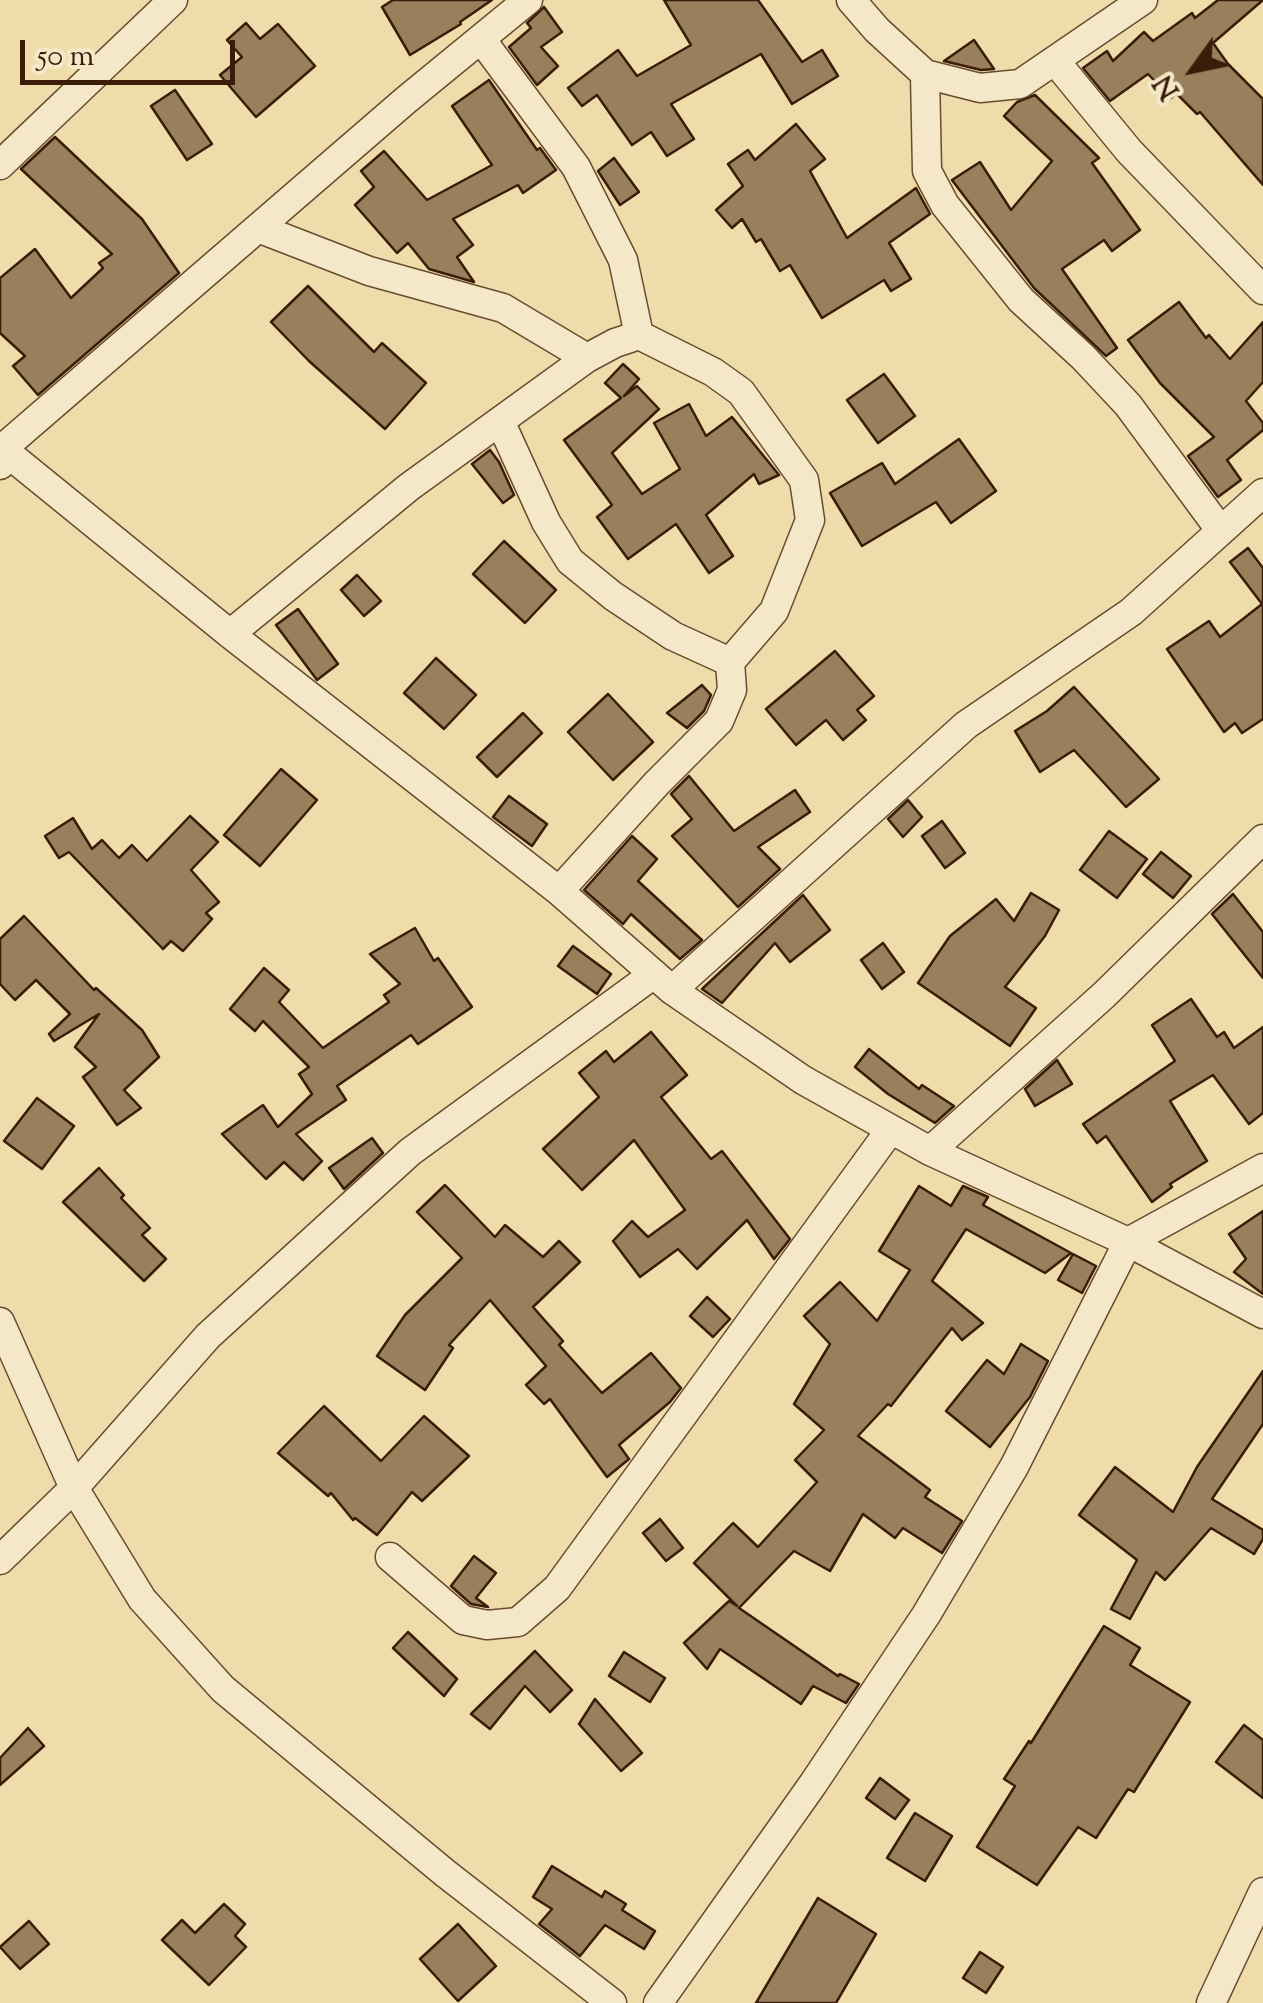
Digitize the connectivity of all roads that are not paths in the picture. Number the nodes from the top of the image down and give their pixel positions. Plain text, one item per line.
1 (173, 0) edge
2 (528, 0) edge
3 (851, 0) edge
4 (1143, 0) edge
5 (480, 38) junction
6 (1056, 62) junction
7 (925, 74) junction
8 (0, 166) edge
9 (258, 228) junction
10 (1263, 290) edge
11 (639, 335) junction
12 (588, 358) junction
13 (500, 421) junction
14 (1, 454) edge
15 (1263, 493) edge
16 (1221, 531) junction
17 (230, 634) junction
18 (730, 662) junction
19 (1263, 839) edge
20 (559, 891) junction
21 (663, 982) junction
22 (892, 1129) junction
23 (930, 1150) junction
24 (1263, 1168) edge
25 (1128, 1242) junction
26 (1263, 1314) edge
27 (0, 1322) edge
28 (74, 1488) junction
29 (390, 1557) dead end
30 (0, 1560) edge
31 (1263, 1892) edge
32 (612, 2003) edge
33 (658, 2003) edge
34 (1211, 2003) edge

1 - 8 street
2 - 5 street
3 - 7 street
4 - 6 street
5 - 9 street
5 - 11 street
6 - 7 street
6 - 10 street
7 - 16 street
9 - 12 street
9 - 14 street
11 - 12 street
11 - 18 street
12 - 13 street
13 - 17 street
13 - 18 street
14 - 17 street
15 - 16 street
16 - 21 street
17 - 20 street
18 - 20 street
19 - 23 street
20 - 21 street
21 - 22 street
21 - 28 street
22 - 23 street
22 - 29 street
23 - 25 street
24 - 25 street
25 - 26 street
25 - 33 street
27 - 28 street
28 - 30 street
28 - 32 street
31 - 34 street

